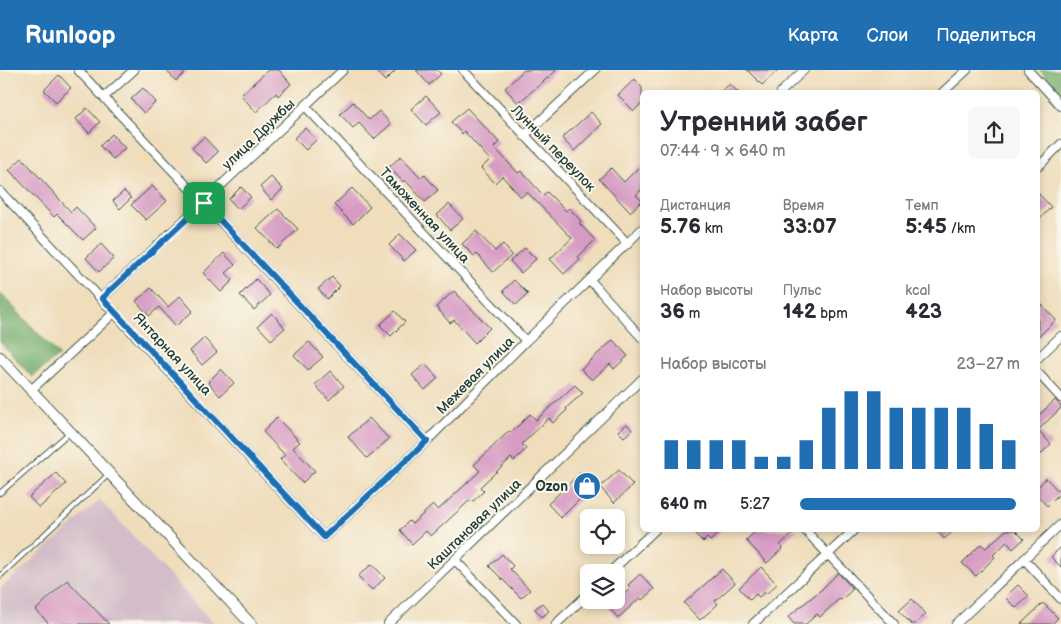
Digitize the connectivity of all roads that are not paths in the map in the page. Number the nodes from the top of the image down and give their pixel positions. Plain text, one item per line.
1 (78, 70) edge
2 (134, 70) edge
3 (344, 70) edge
4 (463, 70) edge
5 (595, 70) edge
6 (804, 70) edge
7 (967, 70) edge
8 (1028, 70) edge
9 (783, 90) edge
10 (945, 90) edge
11 (104, 97) junction
12 (305, 106) junction
13 (1061, 106) edge
14 (524, 136) junction
15 (1061, 144) edge
16 (1040, 165) edge
17 (0, 191) edge
18 (204, 203) junction
19 (640, 232) edge
20 (628, 244) junction
21 (590, 280) junction
22 (102, 298) junction
23 (115, 312) junction
24 (640, 336) edge
25 (1061, 336) edge
26 (526, 341) junction
27 (1040, 356) edge
28 (0, 357) edge
29 (1040, 375) edge
30 (640, 382) edge
31 (31, 390) junction
32 (1061, 398) edge
33 (70, 432) junction
34 (427, 441) junction
35 (109, 474) junction
36 (0, 493) edge
37 (1061, 524) edge
38 (653, 532) edge
39 (807, 532) edge
40 (852, 532) edge
41 (324, 537) joint
42 (828, 554) junction
43 (1024, 559) junction
44 (455, 560) junction
45 (619, 564) edge
46 (0, 576) edge
47 (1061, 598) edge
48 (580, 601) edge
49 (251, 624) edge
50 (388, 624) edge
51 (516, 624) edge
52 (556, 624) edge
53 (753, 624) edge
54 (894, 624) edge
55 (956, 624) edge

1 - 11 street
2 - 11 street
3 - 12 street, улица Дружбы
4 - 14 street, Лунный переулок
5 - 14 street
6 - 9 street
7 - 10 street
8 - 13 street
11 - 18 street
12 - 18 street, улица Дружбы
12 - 26 street, Таможенная улица
14 - 20 street, Лунный переулок
15 - 16 street
17 - 22 street, Янтарная улица
18 - 22 street, улица Дружбы
18 - 34 street
19 - 20 street, Межевая улица
20 - 21 street, Межевая улица
21 - 24 street
21 - 26 street, Межевая улица
22 - 23 street, Янтарная улица
23 - 31 street
23 - 41 street, Янтарная улица
25 - 27 street
26 - 34 street, Межевая улица
28 - 31 street
29 - 32 street
30 - 44 street, Каштановая улица
31 - 33 street
33 - 35 street
33 - 36 lane
34 - 41 street, Межевая улица
35 - 46 lane
35 - 49 street
37 - 43 street
38 - 45 street
39 - 42 street
40 - 42 street
42 - 53 street
42 - 54 street
43 - 47 street
43 - 55 street
44 - 50 street, Каштановая улица
44 - 51 street
48 - 52 street

